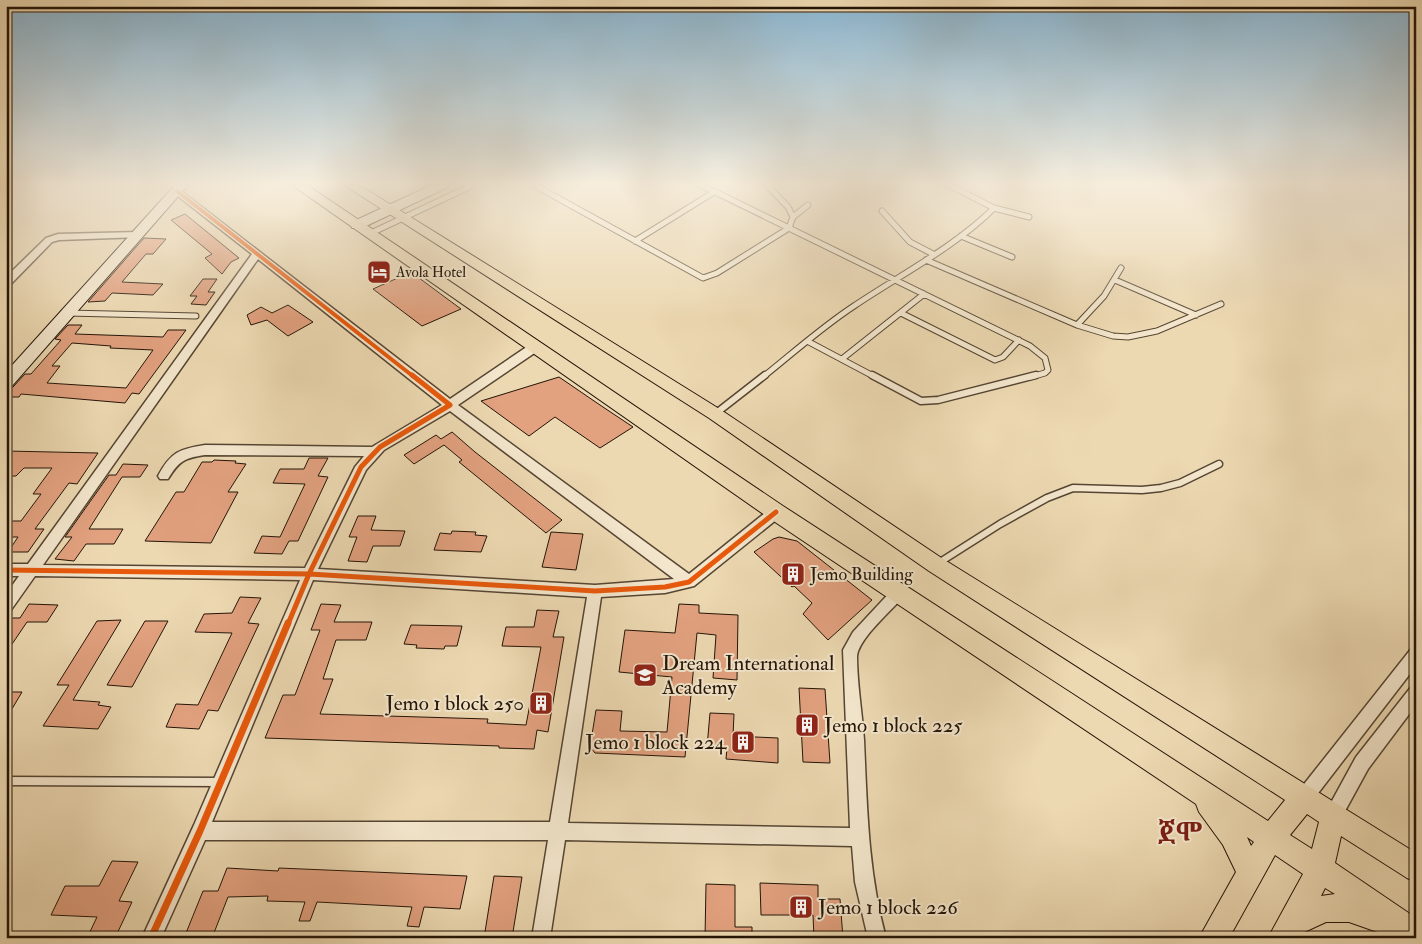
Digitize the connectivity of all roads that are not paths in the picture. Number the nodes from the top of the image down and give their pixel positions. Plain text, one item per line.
1 (143, 229) edge
2 (227, 229) edge
3 (361, 229) edge
4 (419, 229) edge
5 (613, 229) edge
6 (654, 229) edge
7 (787, 229) edge
8 (791, 229) edge
9 (898, 229) edge
10 (970, 229) edge
11 (138, 235) junction
12 (961, 236) junction
13 (635, 241) junction
14 (256, 254) junction
15 (933, 254) junction
16 (1012, 257) dead end
17 (926, 260) junction
18 (1120, 268) dead end
19 (894, 279) junction
20 (1115, 280) junction
21 (6, 283) edge
22 (924, 294) junction
23 (1221, 304) dead end
24 (901, 313) junction
25 (67, 314) junction
26 (1196, 315) junction
27 (196, 316) dead end
28 (1077, 325) junction
29 (1019, 340) junction
30 (809, 342) junction
31 (535, 347) junction
32 (842, 359) junction
33 (6, 382) edge
34 (450, 405) junction
35 (715, 414) junction
36 (375, 452) junction
37 (1219, 464) dead end
38 (164, 476) dead end
39 (776, 512) junction
40 (936, 565) junction
41 (6, 570) edge
42 (30, 572) junction
43 (308, 574) junction
44 (689, 582) junction
45 (595, 591) junction
46 (899, 592) junction
47 (6, 606) edge
48 (1416, 654) edge
49 (1416, 692) edge
50 (6, 781) edge
51 (221, 782) junction
52 (1197, 790) junction
53 (1303, 799) junction
54 (1333, 816) junction
55 (200, 831) junction
56 (558, 832) junction
57 (859, 837) junction
58 (1270, 837) junction
59 (1416, 869) edge
60 (1320, 871) junction
61 (1251, 873) junction
62 (1286, 931) edge
63 (1414, 934) edge
64 (151, 938) edge
65 (541, 938) edge
66 (877, 938) edge
67 (1213, 938) edge

1 - 11 street
2 - 14 street
3 - 31 main road
4 - 35 main road
5 - 13 lane
6 - 13 lane
7 - 13 lane
8 - 19 lane
9 - 15 lane
10 - 12 lane
11 - 21 street
11 - 25 street
12 - 15 lane
12 - 16 lane
14 - 34 street
14 - 42 street
15 - 17 lane
17 - 19 lane
17 - 28 lane
18 - 20 lane
19 - 22 lane
19 - 30 lane
20 - 26 lane
20 - 28 lane
22 - 24 lane
22 - 29 lane
23 - 26 lane
24 - 29 lane
24 - 32 lane
25 - 27 lane
25 - 33 street
26 - 28 lane
29 - 32 lane
30 - 32 lane
30 - 35 lane
31 - 34 street
31 - 39 main road
34 - 36 street
34 - 44 street
35 - 40 main road
36 - 38 street
36 - 43 street
37 - 40 lane
39 - 44 street
39 - 46 main road
40 - 53 main road
41 - 42 street
42 - 43 street
42 - 47 street
43 - 45 street
43 - 51 street
44 - 45 street
45 - 56 street
46 - 52 main road
46 - 57 street
48 - 53 street
49 - 54 street
50 - 51 lane
51 - 55 street
52 - 58 main road
52 - 61 main road
53 - 54 main road
53 - 58 main road
54 - 59 main road
54 - 60 main road
55 - 56 street
55 - 64 street
56 - 57 street
56 - 65 street
57 - 66 street
58 - 60 main road
58 - 61 main road
60 - 62 main road
60 - 63 main road
61 - 67 main road
62 - 63 main road

